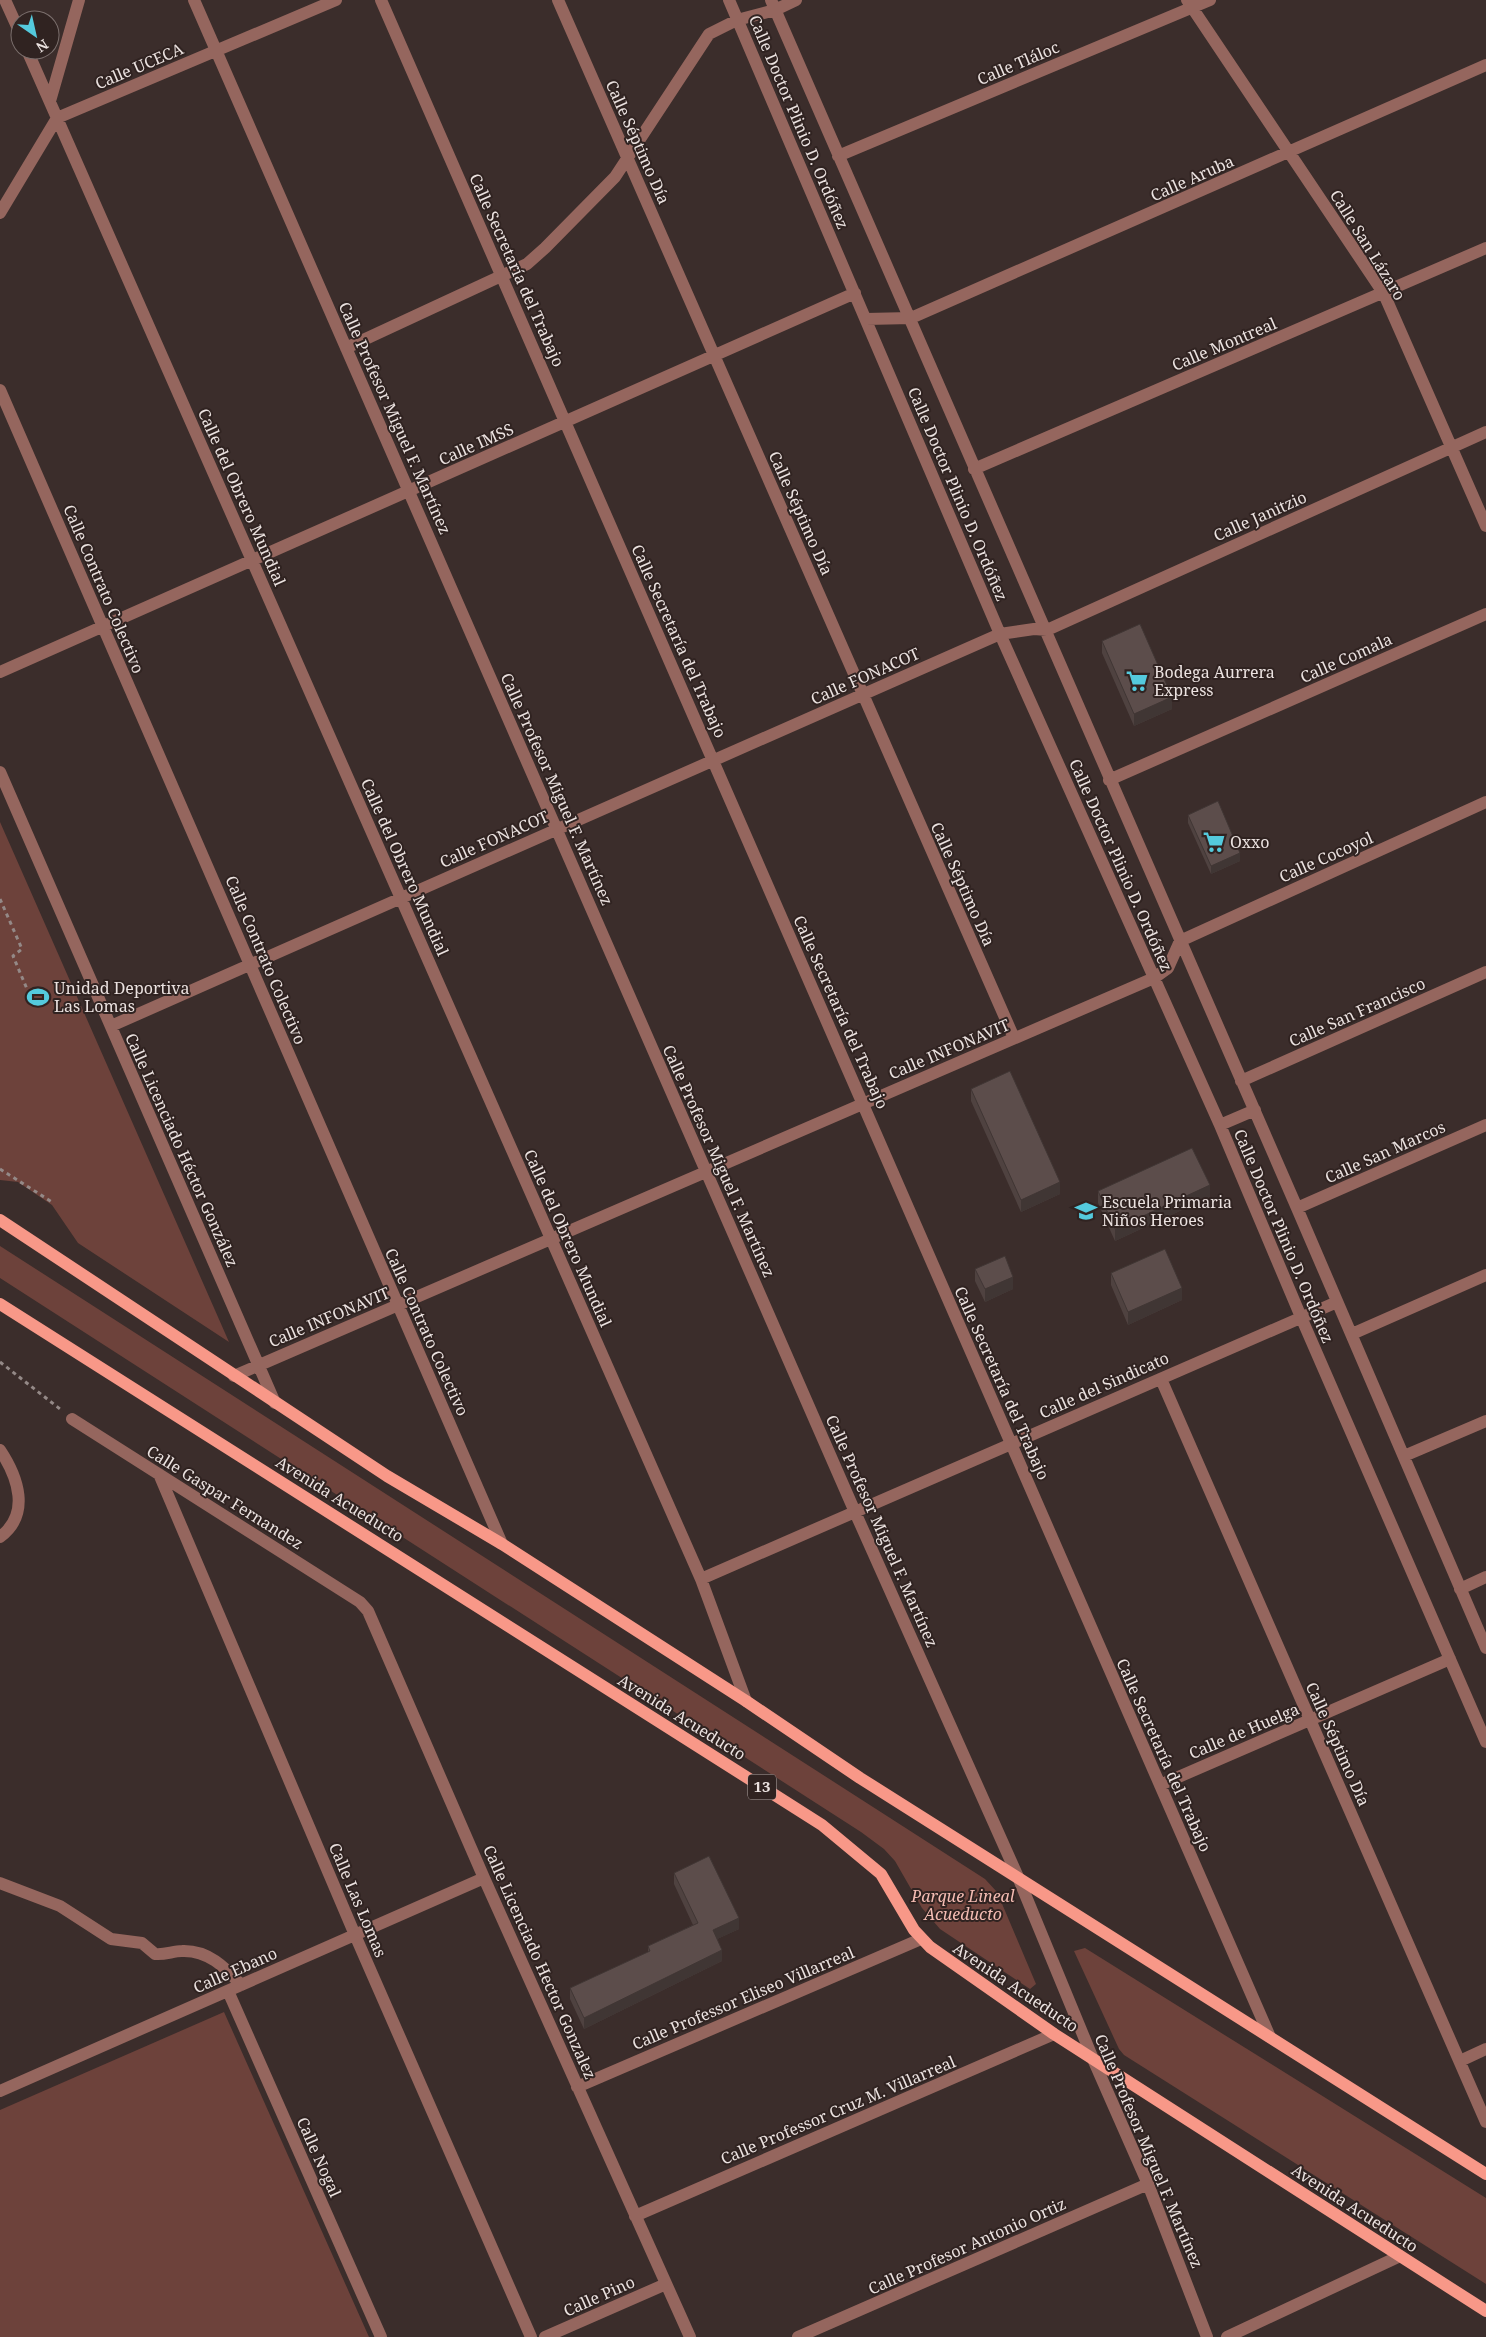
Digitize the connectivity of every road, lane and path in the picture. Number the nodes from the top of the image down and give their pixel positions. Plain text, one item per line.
1 (79, 0) edge
2 (194, 0) edge
3 (336, 0) edge
4 (381, 0) edge
5 (558, 0) edge
6 (729, 0) edge
7 (796, 0) edge
8 (1210, 0) edge
9 (1189, 4) edge
10 (773, 5) edge
11 (737, 20) junction
12 (216, 51) junction
13 (32, 60) edge
14 (1486, 65) edge
15 (50, 101) junction
16 (57, 118) junction
17 (1289, 153) junction
18 (838, 156) junction
19 (627, 158) junction
20 (0, 214) edge
21 (1486, 248) edge
22 (502, 277) junction
23 (855, 294) junction
24 (1384, 294) junction
25 (911, 318) junction
26 (866, 319) junction
27 (346, 348) junction
28 (714, 356) junction
29 (0, 390) edge
30 (566, 422) junction
31 (1486, 432) edge
32 (1451, 447) junction
33 (974, 469) junction
34 (409, 491) junction
35 (1486, 526) edge
36 (252, 560) junction
37 (1486, 614) edge
38 (103, 627) junction
39 (1047, 630) junction
40 (1000, 634) junction
41 (0, 672) edge
42 (863, 694) junction
43 (713, 760) junction
44 (0, 772) edge
45 (1109, 780) junction
46 (1486, 802) edge
47 (557, 830) junction
48 (401, 898) junction
49 (0, 899) edge
50 (1180, 941) junction
51 (250, 965) junction
52 (1486, 972) edge
53 (1154, 978) junction
54 (27, 989) dead end
55 (111, 1026) junction
56 (1014, 1038) junction
57 (1241, 1081) junction
58 (863, 1104) junction
59 (1254, 1110) junction
60 (1220, 1125) junction
61 (1486, 1125) edge
62 (0, 1169) edge
63 (706, 1171) junction
64 (52, 1202) dead end
65 (1297, 1208) junction
66 (0, 1220) edge
67 (551, 1238) junction
68 (1486, 1275) edge
69 (1337, 1302) junction
70 (0, 1304) edge
71 (398, 1305) junction
72 (1301, 1317) junction
73 (1352, 1334) junction
74 (0, 1362) edge
75 (258, 1365) junction
76 (234, 1376) junction
77 (1161, 1378) junction
78 (275, 1403) junction
79 (72, 1419) joint
80 (1486, 1421) edge
81 (1011, 1444) junction
82 (0, 1450) edge
83 (1404, 1456) junction
84 (159, 1474) junction
85 (855, 1512) junction
86 (0, 1537) edge
87 (502, 1544) junction
88 (1486, 1577) edge
89 (701, 1579) junction
90 (1460, 1589) junction
91 (360, 1602) joint
92 (1486, 1648) edge
93 (1450, 1659) junction
94 (746, 1701) junction
95 (1310, 1720) junction
96 (1486, 1742) edge
97 (1160, 1785) junction
98 (1018, 1877) junction
99 (484, 1878) junction
100 (0, 1883) edge
101 (355, 1935) junction
102 (921, 1939) junction
103 (241, 1985) junction
104 (228, 1991) junction
105 (1054, 2034) junction
106 (1270, 2037) junction
107 (1486, 2049) edge
108 (1093, 2059) junction
109 (1460, 2061) junction
110 (577, 2087) junction
111 (0, 2091) edge
112 (1486, 2122) edge
113 (1486, 2174) edge
114 (1148, 2184) junction
115 (635, 2216) junction
116 (1400, 2256) junction
117 (666, 2284) junction
118 (1486, 2311) edge
119 (381, 2337) edge
120 (531, 2337) edge
121 (545, 2337) edge
122 (690, 2337) edge
123 (798, 2337) edge
124 (1207, 2337) edge
125 (1228, 2337) edge

1 - 15 street
2 - 12 street, Calle Profesor Miguel F. Martínez
3 - 12 street, Calle UCECA
4 - 22 street, Calle Secretaría del Trabajo
5 - 19 street, Calle Séptimo Día
6 - 11 street, Calle Doctor Plinio D. Ordóñez
7 - 10 street
8 - 9 street, Calle Tláloc
9 - 17 street, Calle San Lázaro
9 - 18 street, Calle Tláloc
10 - 11 street
10 - 18 street, Calle Doctor Plinio D. Ordóñez
11 - 19 street
11 - 23 street, Calle Doctor Plinio D. Ordóñez
12 - 16 street, Calle UCECA
12 - 27 street, Calle Profesor Miguel F. Martínez
13 - 15 street, Calle del Obrero Mundial
14 - 17 street, Calle Aruba
15 - 16 street, Calle del Obrero Mundial
16 - 20 street
16 - 36 street, Calle del Obrero Mundial
17 - 24 street, Calle San Lázaro
17 - 25 street, Calle Aruba
18 - 25 street, Calle Doctor Plinio D. Ordóñez
19 - 22 street
19 - 28 street, Calle Séptimo Día
21 - 24 street, Calle Montreal
22 - 27 street
22 - 30 street, Calle Secretaría del Trabajo
23 - 26 street, Calle Doctor Plinio D. Ordóñez
23 - 28 street, Calle IMSS
24 - 32 street, Calle San Lázaro
24 - 33 street, Calle Montreal
25 - 26 street
25 - 33 street, Calle Doctor Plinio D. Ordóñez
26 - 40 street, Calle Doctor Plinio D. Ordóñez
27 - 34 street, Calle Profesor Miguel F. Martínez
28 - 30 street, Calle IMSS
28 - 42 street, Calle Séptimo Día
29 - 38 street, Calle Contrato Colectivo
30 - 34 street, Calle IMSS
30 - 43 street, Calle Secretaría del Trabajo
31 - 32 street, Calle Janitzio
32 - 35 street, Calle San Lázaro
32 - 39 street, Calle Janitzio
33 - 39 street, Calle Doctor Plinio D. Ordóñez
34 - 36 street, Calle IMSS
34 - 47 street, Calle Profesor Miguel F. Martínez
36 - 38 street, Calle IMSS
36 - 48 street, Calle del Obrero Mundial
37 - 45 street, Calle Comala
38 - 41 street, Calle IMSS
38 - 51 street, Calle Contrato Colectivo
39 - 40 street, Calle FONACOT
39 - 45 street, Calle Doctor Plinio D. Ordóñez
40 - 42 street, Calle FONACOT
40 - 53 street, Calle Doctor Plinio D. Ordóñez
42 - 43 street, Calle FONACOT
42 - 56 street, Calle Séptimo Día
43 - 47 street, Calle FONACOT
43 - 58 street, Calle Secretaría del Trabajo
44 - 55 street, Calle Licenciado Héctor González
45 - 50 street, Calle Doctor Plinio D. Ordóñez
46 - 50 street, Calle Cocoyol
47 - 48 street, Calle FONACOT
47 - 63 street, Calle Profesor Miguel F. Martínez
48 - 51 street, Calle FONACOT
48 - 67 street, Calle del Obrero Mundial
49 - 54 path
50 - 53 street
50 - 57 street, Calle Doctor Plinio D. Ordóñez
51 - 55 street, Calle FONACOT
51 - 71 street, Calle Contrato Colectivo
52 - 57 street, Calle San Francisco
53 - 56 street, Calle INFONAVIT
53 - 60 street, Calle Doctor Plinio D. Ordóñez
55 - 75 street, Calle Licenciado Héctor González
56 - 58 street, Calle INFONAVIT
57 - 59 street, Calle Doctor Plinio D. Ordóñez
58 - 63 street, Calle INFONAVIT
58 - 81 street, Calle Secretaría del Trabajo
59 - 60 street
59 - 65 street, Calle Doctor Plinio D. Ordóñez
60 - 72 street, Calle Doctor Plinio D. Ordóñez
61 - 65 street, Calle San Marcos
62 - 64 path
63 - 67 street, Calle INFONAVIT
63 - 85 street, Calle Profesor Miguel F. Martínez
65 - 69 street, Calle Doctor Plinio D. Ordóñez
66 - 76 main road
67 - 71 street, Calle INFONAVIT
67 - 89 street, Calle del Obrero Mundial
68 - 73 street
69 - 72 street, Calle del Sindicato
69 - 73 street, Calle Doctor Plinio D. Ordóñez
70 - 102 main road, Avenida Acueducto / 13
71 - 75 street, Calle INFONAVIT
71 - 87 street, Calle Contrato Colectivo
72 - 77 street, Calle del Sindicato
72 - 93 street, Calle Doctor Plinio D. Ordóñez
73 - 83 street, Calle Doctor Plinio D. Ordóñez
74 - 79 path
75 - 76 street, Calle INFONAVIT
75 - 78 street, Calle Licenciado Héctor González
76 - 78 main road
77 - 81 street, Calle del Sindicato
77 - 95 street, Calle Séptimo Día
78 - 87 main road
79 - 84 street, Calle Gaspar Fernandez
80 - 83 street
81 - 85 street, Calle del Sindicato
81 - 97 street, Calle Secretaría del Trabajo
82 - 86 street
83 - 90 street, Calle Doctor Plinio D. Ordóñez
84 - 91 street, Calle Gaspar Fernandez
84 - 101 street, Calle Las Lomas
85 - 89 street, Calle del Sindicato
85 - 98 street, Calle Profesor Miguel F. Martínez
87 - 94 main road
88 - 90 street
89 - 94 street, Calle del Obrero Mundial
90 - 92 street, Calle Doctor Plinio D. Ordóñez
91 - 99 street, Calle Licenciado Hector Gonzalez
93 - 95 street, Calle de Huelga
93 - 96 street, Calle Doctor Plinio D. Ordóñez
94 - 98 main road
95 - 97 street, Calle de Huelga
95 - 109 street, Calle Séptimo Día
97 - 106 street, Calle Secretaría del Trabajo
98 - 106 main road
98 - 108 street, Calle Profesor Miguel F. Martínez
99 - 101 street, Calle Ebano
99 - 110 street, Calle Licenciado Hector Gonzalez
100 - 103 street
101 - 103 street, Calle Ebano
101 - 120 street, Calle Las Lomas
102 - 105 main road, Avenida Acueducto / 13
102 - 110 street, Calle Professor Eliseo Villarreal
103 - 104 street, Calle Ebano
104 - 111 street, Calle Ebano
104 - 119 street, Calle Nogal
105 - 108 main road, Avenida Acueducto / 13
105 - 115 street, Calle Professor Cruz M. Villarreal
106 - 113 main road
107 - 109 street
108 - 114 street, Calle Profesor Miguel F. Martínez
108 - 116 main road, Avenida Acueducto / 13
109 - 112 street, Calle Séptimo Día
110 - 115 street, Calle Licenciado Hector Gonzalez
114 - 123 street, Calle Profesor Antonio Ortiz
114 - 124 street, Calle Profesor Miguel F. Martínez
115 - 117 street, Calle Licenciado Hector Gonzalez
116 - 118 main road, Avenida Acueducto / 13
116 - 125 street
117 - 121 street, Calle Pino
117 - 122 street, Calle Licenciado Hector Gonzalez

